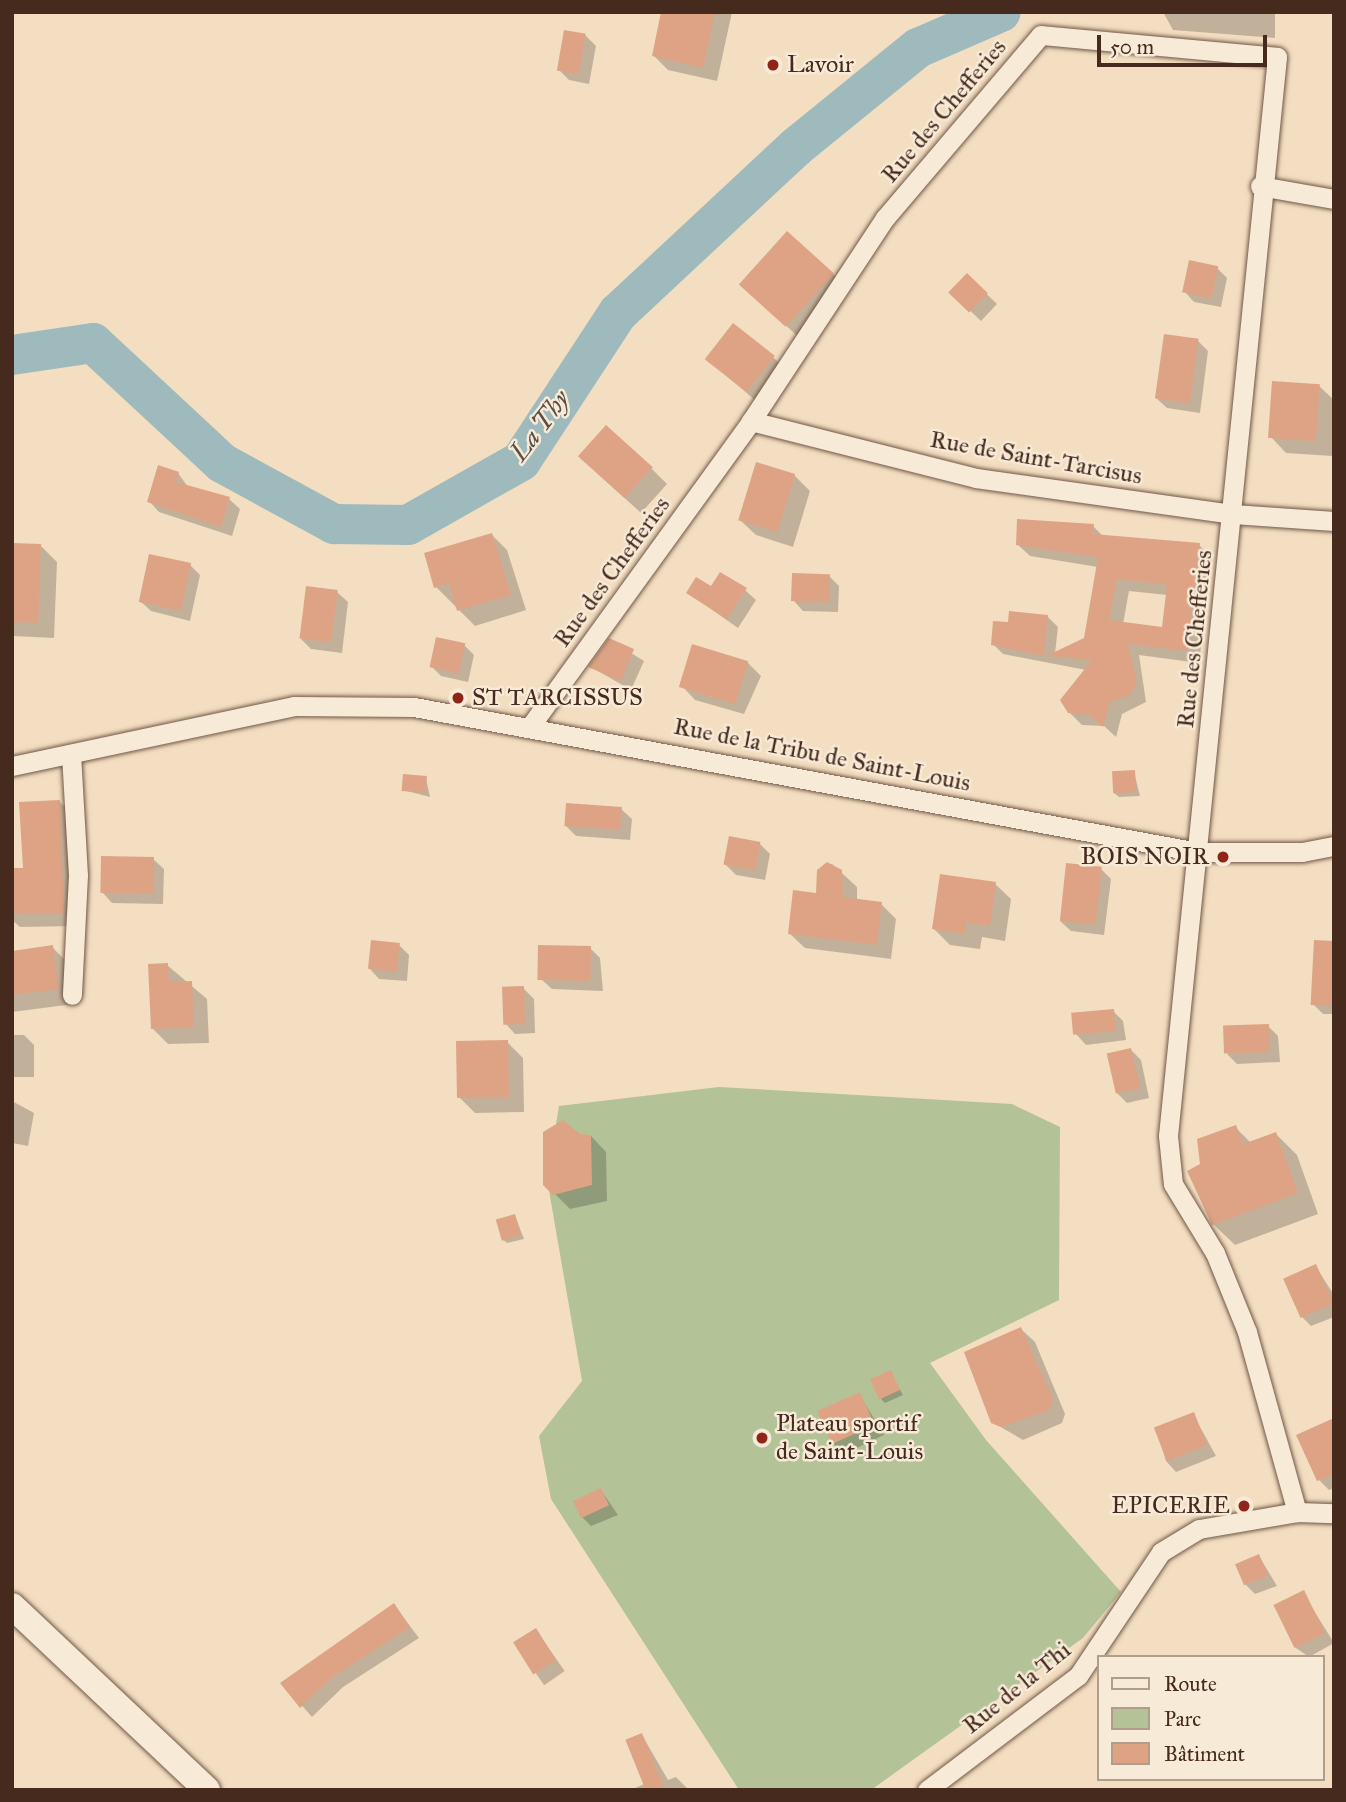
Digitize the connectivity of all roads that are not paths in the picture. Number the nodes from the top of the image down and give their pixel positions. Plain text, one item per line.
1 (1260, 186) junction
2 (1334, 199) edge
3 (751, 421) junction
4 (1233, 514) junction
5 (1334, 521) edge
6 (532, 724) junction
7 (71, 754) junction
8 (12, 766) edge
9 (1334, 846) edge
10 (1198, 852) junction
11 (72, 995) dead end
12 (1297, 1512) junction
13 (1334, 1513) edge
14 (12, 1606) edge
15 (207, 1790) edge
16 (927, 1790) edge

1 - 2 street
1 - 3 street, Rue des Chefferies
1 - 4 street, Rue des Chefferies
3 - 4 street, Rue de Saint-Tarcisus
3 - 6 street, Rue des Chefferies
4 - 5 street, Rue de Saint-Tarcisus
4 - 10 street, Rue des Chefferies
6 - 7 street, Rue de la Tribu de Saint-Louis
6 - 10 street, Rue de la Tribu de Saint-Louis
7 - 8 street, Rue de la Tribu de Saint-Louis
7 - 11 street
9 - 10 street, Rue de la Tribu de Saint-Louis
10 - 12 street, Rue des Chefferies
12 - 13 street, Rue de la Thi
12 - 16 street, Rue de la Thi
14 - 15 main road

